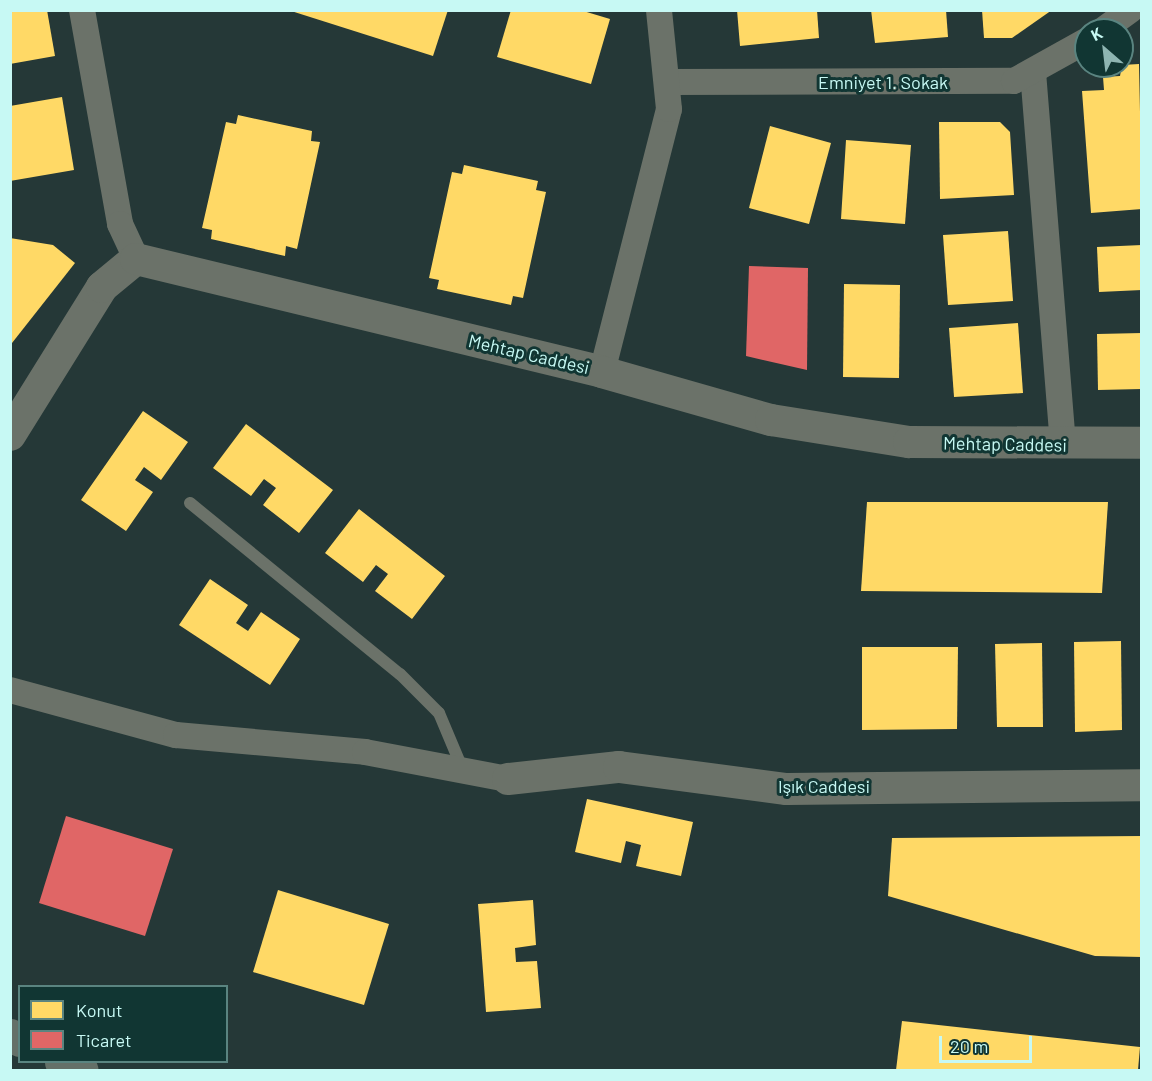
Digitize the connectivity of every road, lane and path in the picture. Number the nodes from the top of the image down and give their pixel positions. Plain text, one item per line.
1 (82, 10) edge
2 (659, 10) edge
3 (1074, 48) edge
4 (1033, 72) junction
5 (669, 82) junction
6 (136, 259) junction
7 (602, 372) junction
8 (10, 435) edge
9 (1142, 443) edge
10 (1063, 445) junction
11 (190, 503) dead end
12 (10, 690) edge
13 (463, 770) junction
14 (508, 779) joint
15 (1142, 784) edge
16 (63, 1063) edge
17 (82, 1071) edge

1 - 6 street
2 - 5 street
3 - 4 street, Emniyet 1. Sokak
4 - 5 street, Emniyet 1. Sokak
4 - 10 street
5 - 7 street
6 - 7 street, Mehtap Caddesi
6 - 8 street
7 - 10 street, Mehtap Caddesi
9 - 10 street, Mehtap Caddesi
11 - 13 lane
12 - 13 street
13 - 14 street
14 - 15 street, Işık Caddesi
16 - 17 highway

